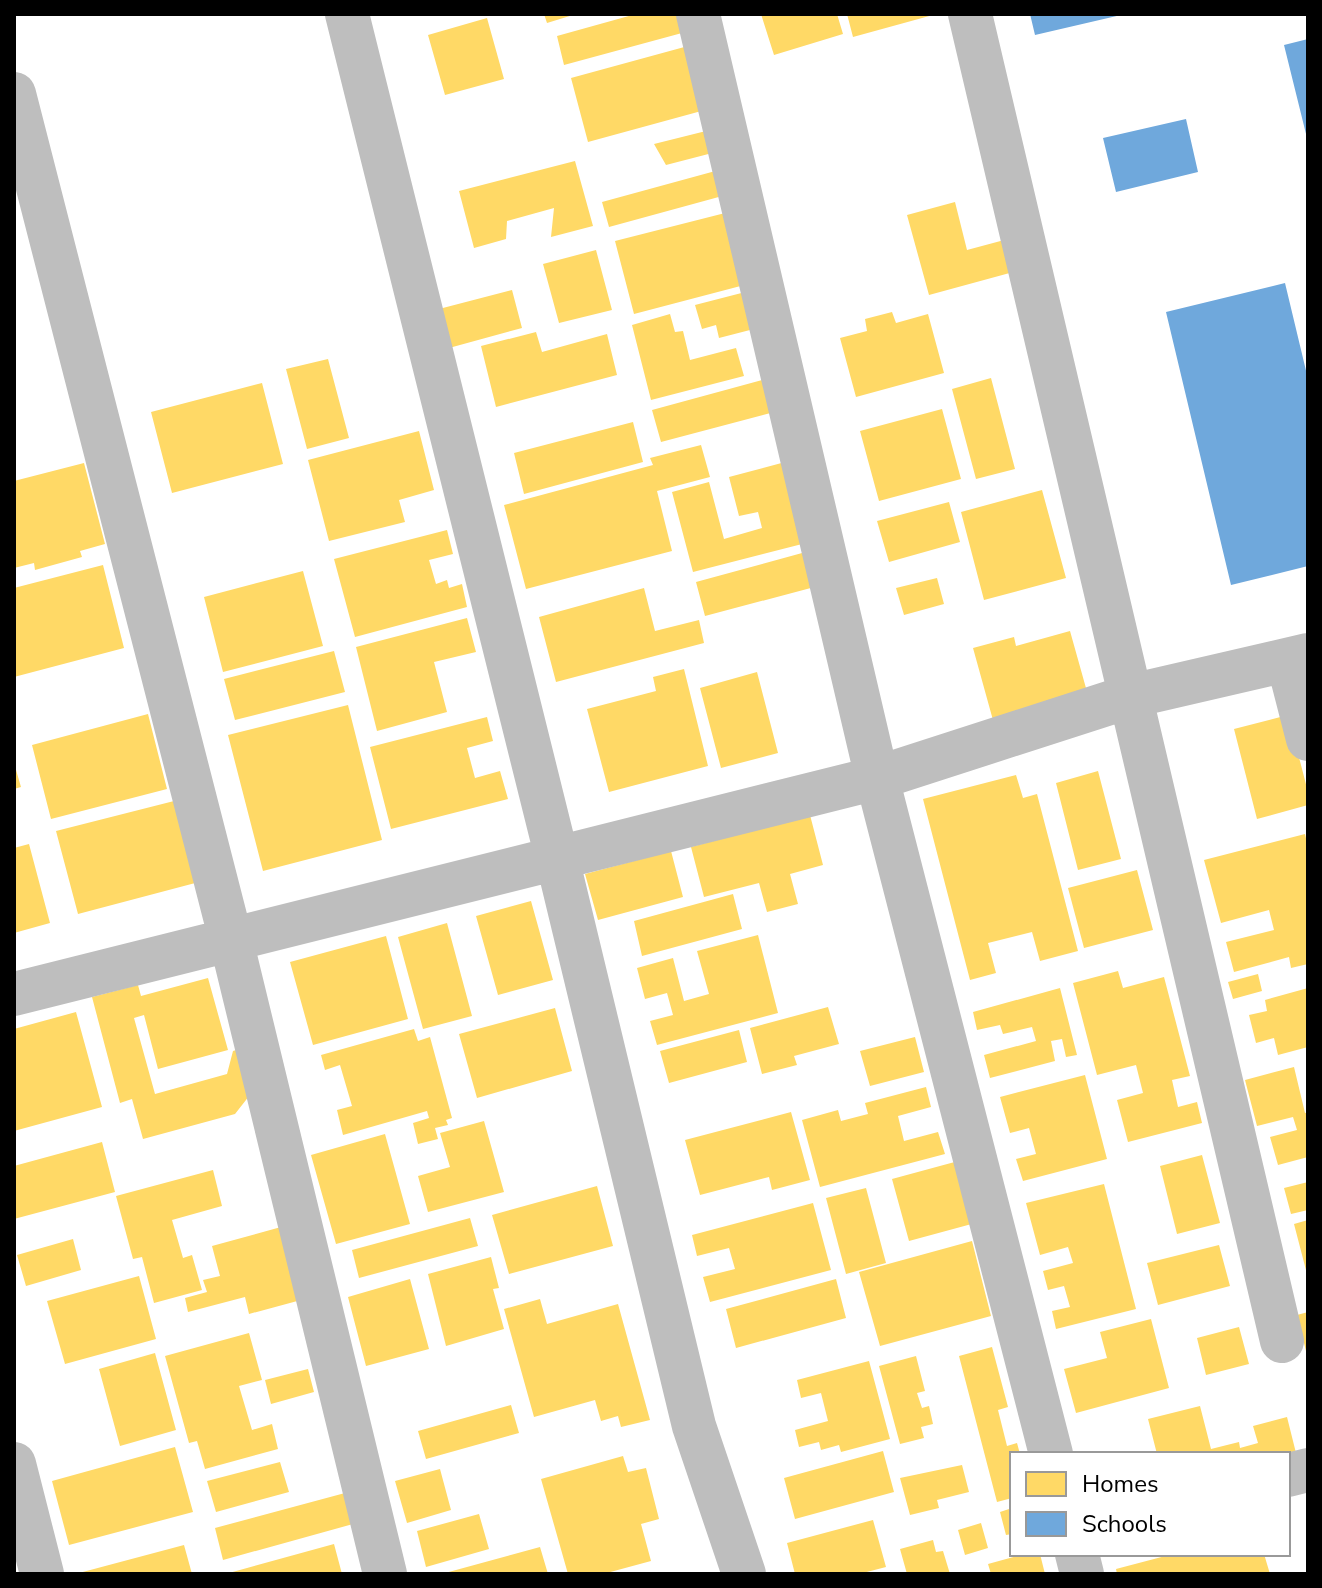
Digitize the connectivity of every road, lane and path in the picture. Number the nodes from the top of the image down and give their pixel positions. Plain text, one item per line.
1 (347, 14) edge
2 (698, 14) edge
3 (970, 14) edge
4 (14, 94) edge
5 (1298, 658) edge
6 (1131, 696) junction
7 (1308, 739) edge
8 (877, 778) junction
9 (557, 858) junction
10 (231, 940) junction
11 (14, 994) edge
12 (1282, 1341) dead end
13 (1050, 1452) edge
14 (14, 1464) edge
15 (42, 1574) edge
16 (385, 1574) edge
17 (744, 1574) edge

1 - 9 street
2 - 8 street
3 - 6 street
4 - 10 street
5 - 6 street
5 - 7 street
6 - 8 street
6 - 12 street
8 - 9 street
8 - 13 street
9 - 10 street
9 - 17 street
10 - 11 street
10 - 16 street
14 - 15 street

